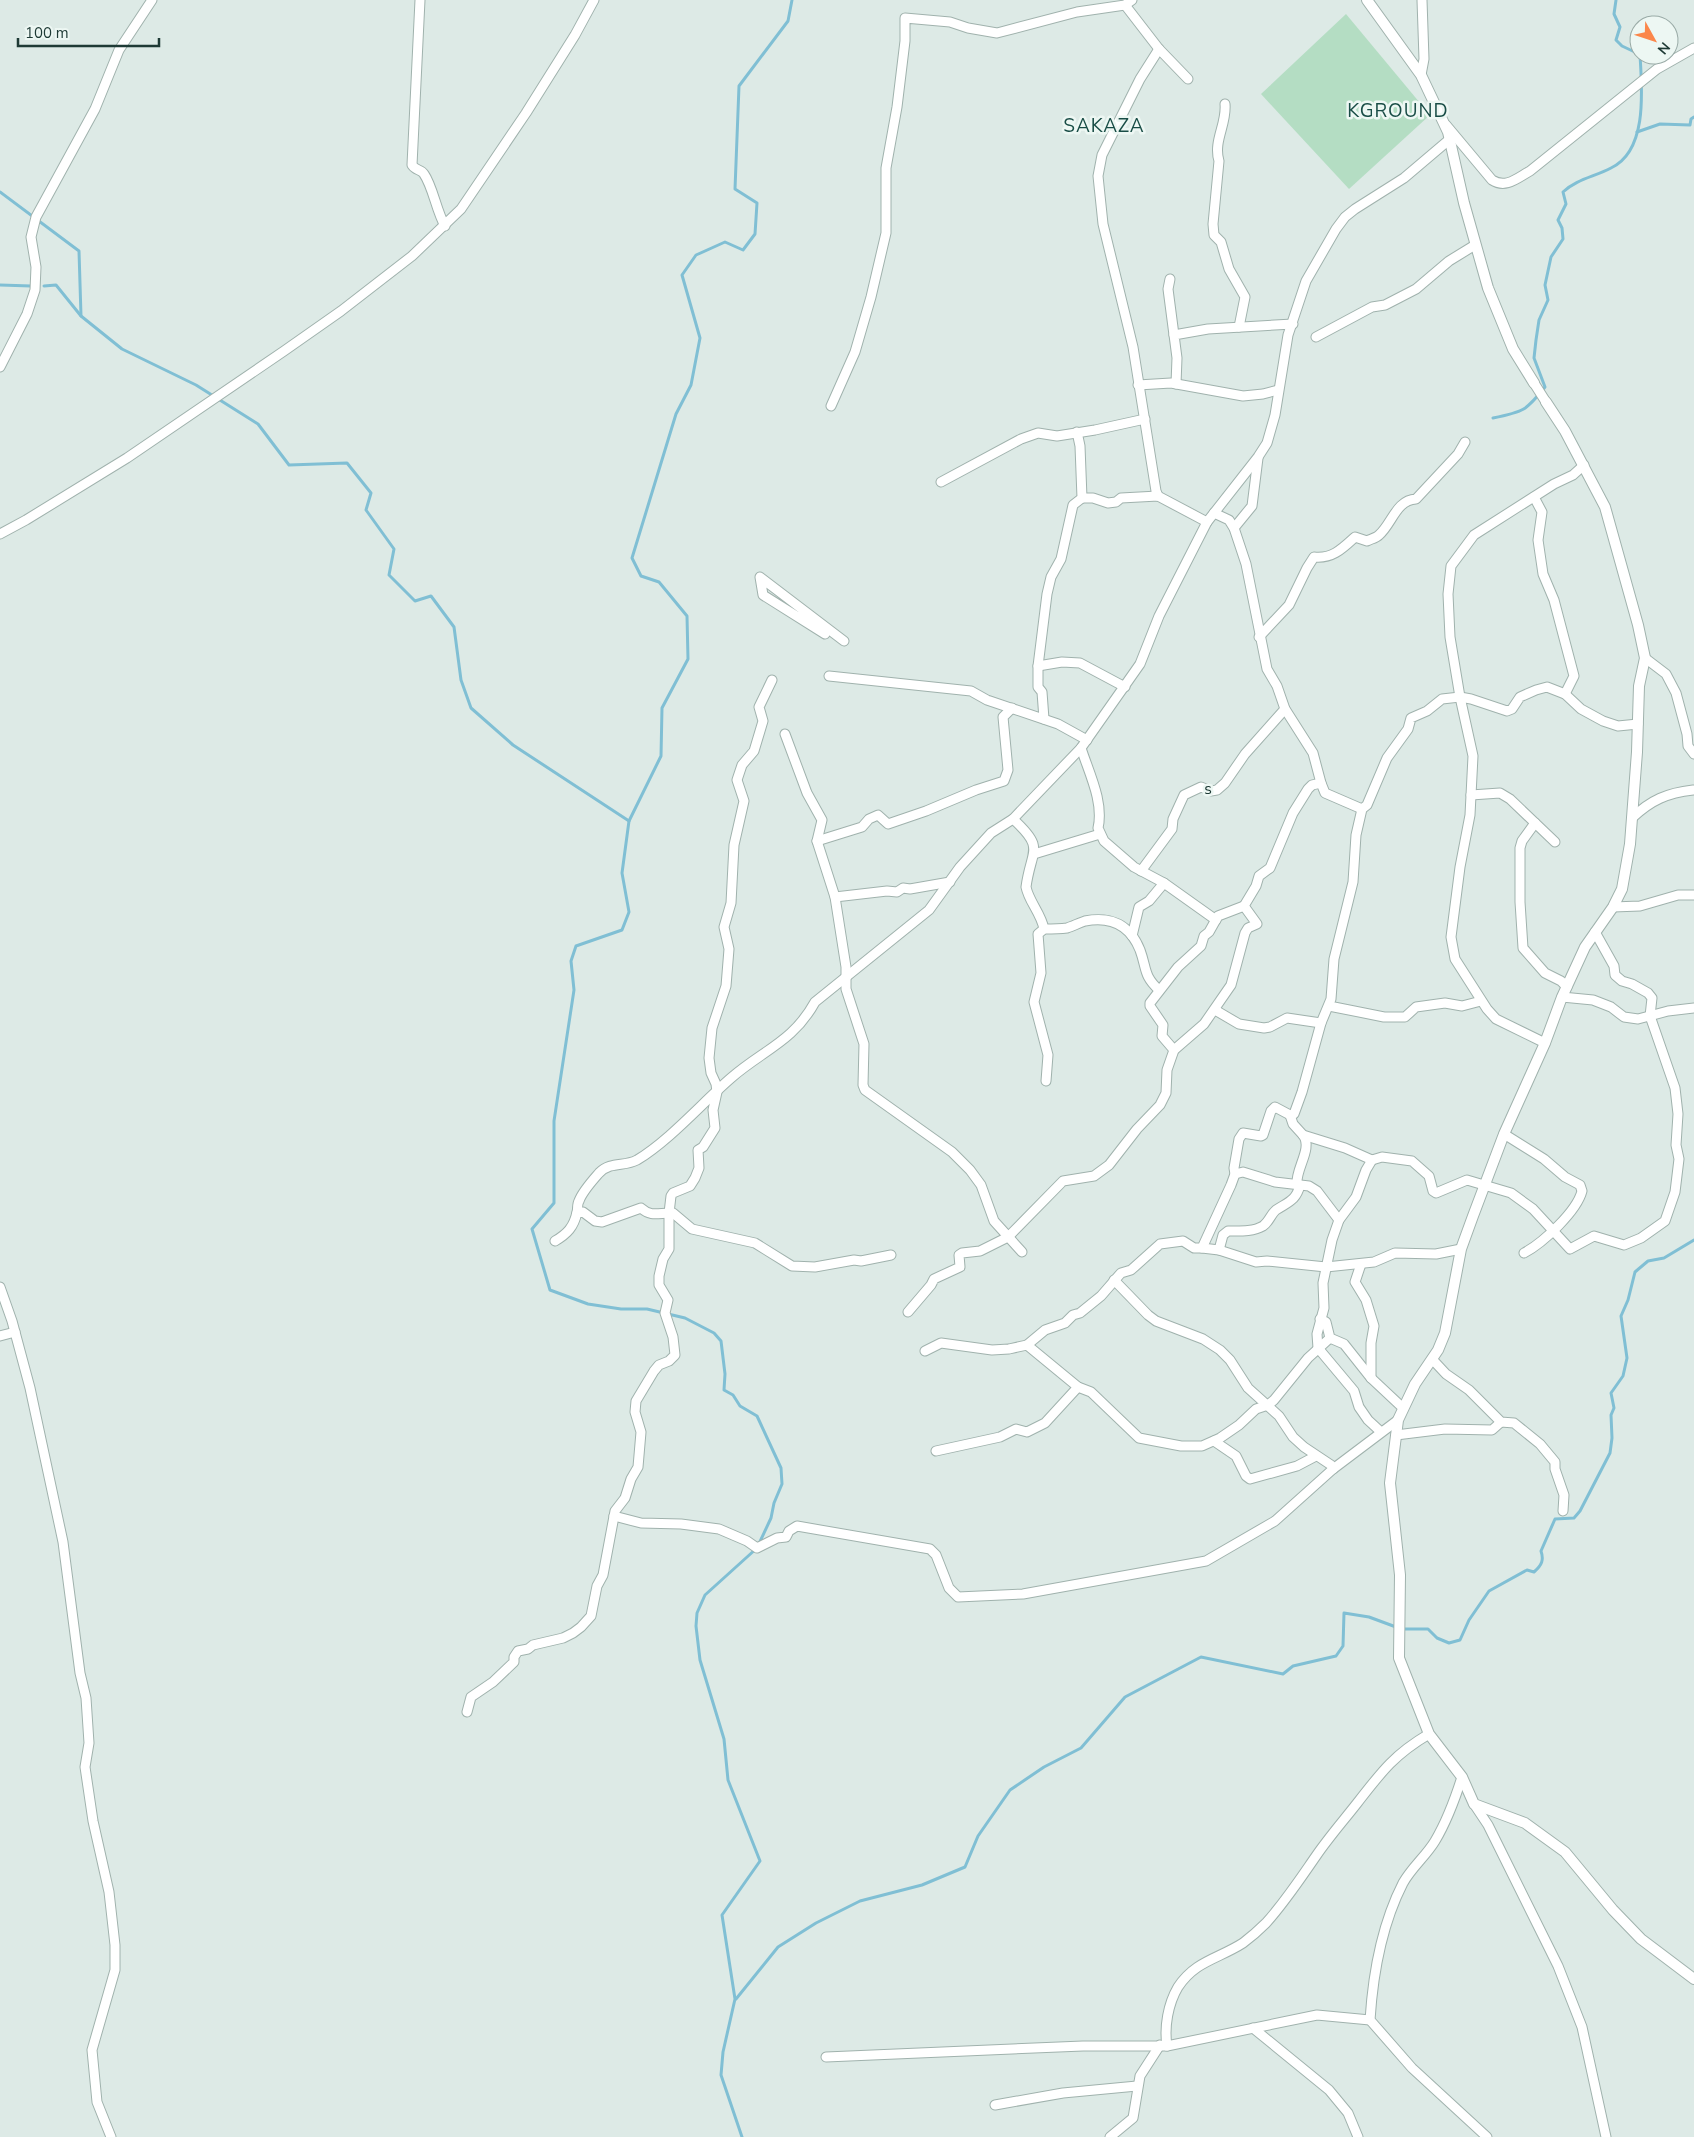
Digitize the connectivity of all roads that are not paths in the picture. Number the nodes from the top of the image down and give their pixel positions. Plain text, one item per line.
1 (152, 0) edge
2 (420, 0) edge
3 (594, 0) edge
4 (1366, 0) edge
5 (1422, 0) edge
6 (1128, 3) edge
7 (1694, 48) edge
8 (1159, 49) junction
9 (1421, 75) junction
10 (1188, 79) dead end
11 (1225, 104) dead end
12 (1443, 122) junction
13 (1450, 139) junction
14 (445, 226) junction
15 (1475, 245) junction
16 (1170, 279) dead end
17 (1292, 324) junction
18 (1239, 327) junction
19 (1174, 335) junction
20 (1316, 336) dead end
21 (0, 367) edge
22 (1534, 383) joint
23 (1176, 384) junction
24 (1138, 385) junction
25 (1278, 390) junction
26 (1546, 402) joint
27 (831, 406) dead end
28 (1146, 419) junction
29 (1077, 432) junction
30 (1465, 442) dead end
31 (1258, 458) junction
32 (1584, 465) junction
33 (941, 482) dead end
34 (1158, 496) junction
35 (1534, 497) junction
36 (1082, 498) junction
37 (1214, 513) junction
38 (1207, 522) junction
39 (1234, 528) junction
40 (0, 534) edge
41 (825, 634) dead end
42 (1259, 636) junction
43 (844, 641) dead end
44 (1644, 658) junction
45 (1038, 666) junction
46 (829, 676) dead end
47 (772, 680) dead end
48 (1125, 687) junction
49 (1565, 694) junction
50 (1460, 697) junction
51 (1012, 708) junction
52 (1285, 709) junction
53 (1044, 720) junction
54 (1638, 724) junction
55 (785, 734) dead end
56 (1084, 744) junction
57 (1694, 754) edge
58 (1321, 784) junction
59 (1693, 790) edge
60 (1471, 796) junction
61 (1362, 809) junction
62 (1632, 818) junction
63 (1013, 819) junction
64 (1534, 823) junction
65 (1100, 834) junction
66 (817, 841) junction
67 (1555, 842) dead end
68 (1034, 854) junction
69 (1141, 870) junction
70 (950, 882) junction
71 (1164, 883) junction
72 (1694, 895) edge
73 (835, 896) junction
74 (1244, 906) junction
75 (1613, 907) junction
76 (1216, 920) junction
77 (1044, 929) junction
78 (1595, 932) junction
79 (1132, 936) junction
80 (846, 978) junction
81 (1566, 987) junction
82 (1159, 990) junction
83 (1562, 997) junction
84 (1481, 1001) junction
85 (1329, 1006) junction
86 (1694, 1008) edge
87 (1215, 1010) junction
88 (1650, 1016) junction
89 (1322, 1023) junction
90 (1545, 1043) junction
91 (1174, 1050) junction
92 (1046, 1081) dead end
93 (717, 1092) junction
94 (1290, 1116) junction
95 (1504, 1134) junction
96 (1303, 1135) junction
97 (1372, 1160) junction
98 (1235, 1174) junction
99 (1298, 1184) junction
100 (1485, 1184) junction
101 (577, 1213) junction
102 (669, 1213) junction
103 (1339, 1220) junction
104 (1552, 1231) junction
105 (1008, 1237) junction
106 (555, 1241) dead end
107 (1202, 1248) junction
108 (1461, 1249) junction
109 (1219, 1250) junction
110 (1022, 1252) dead end
111 (1524, 1253) dead end
112 (891, 1255) dead end
113 (1361, 1264) junction
114 (1326, 1267) junction
115 (1114, 1280) junction
116 (0, 1287) edge
117 (908, 1312) dead end
118 (1320, 1319) junction
119 (15, 1332) junction
120 (0, 1336) edge
121 (1330, 1338) junction
122 (1027, 1345) junction
123 (1318, 1348) junction
124 (925, 1350) dead end
125 (1432, 1359) junction
126 (1371, 1378) junction
127 (1078, 1387) junction
128 (1268, 1405) junction
129 (1403, 1408) junction
130 (1398, 1420) junction
131 (1501, 1422) junction
132 (1381, 1432) junction
133 (1396, 1435) junction
134 (1214, 1441) junction
135 (936, 1451) dead end
136 (1316, 1456) junction
137 (1333, 1469) junction
138 (1563, 1511) dead end
139 (614, 1516) junction
140 (467, 1712) dead end
141 (1429, 1734) junction
142 (1462, 1777) junction
143 (1474, 1804) junction
144 (1694, 1979) edge
145 (1370, 2020) junction
146 (1253, 2028) junction
147 (1164, 2046) junction
148 (826, 2057) dead end
149 (1137, 2086) junction
150 (995, 2105) dead end
151 (111, 2137) edge
152 (1110, 2137) edge
153 (1358, 2137) edge
154 (1488, 2137) edge
155 (1606, 2137) edge

1 - 21 street
2 - 14 street
3 - 14 street
4 - 9 street
5 - 9 street
6 - 8 street
6 - 27 street
7 - 12 street
8 - 10 street
8 - 24 street
9 - 12 street
11 - 18 street
12 - 13 street
13 - 15 street
13 - 17 street
14 - 40 street
15 - 20 street
15 - 22 street
16 - 19 street
17 - 18 street
17 - 25 street
18 - 19 street
19 - 23 street
22 - 26 street
23 - 24 street
23 - 25 street
24 - 28 street
25 - 31 street
26 - 32 street
28 - 29 street
28 - 34 street
29 - 33 street
29 - 36 street
30 - 42 street
31 - 37 street
31 - 39 street
32 - 35 street
32 - 44 street
34 - 36 street
34 - 38 street
35 - 49 street
35 - 50 street
36 - 45 street
37 - 38 street
37 - 39 street
38 - 48 street
39 - 42 street
41 - 43 street
42 - 52 street
44 - 54 street
44 - 57 street
45 - 48 street
45 - 53 street
46 - 51 street
47 - 93 street
48 - 56 street
49 - 50 street
49 - 54 street
50 - 60 street
50 - 61 street
51 - 53 street
51 - 66 street
52 - 58 street
52 - 69 street, s
53 - 56 street
54 - 62 street
55 - 66 street
56 - 63 street
56 - 65 street
58 - 61 street
58 - 74 street
59 - 62 street
60 - 64 street
60 - 84 street
61 - 85 street
62 - 75 street
63 - 68 street
63 - 70 street
64 - 67 street
64 - 81 street
65 - 68 street
65 - 69 street
66 - 73 street
68 - 77 street
69 - 71 street
70 - 73 street
70 - 80 street
71 - 76 street
71 - 79 street
72 - 75 street
73 - 80 street
74 - 76 street
74 - 87 street
75 - 78 street
76 - 82 street
77 - 79 street
77 - 92 street
78 - 81 street
78 - 88 street
79 - 82 street
80 - 93 street
80 - 105 street
81 - 83 street
82 - 91 street
83 - 88 street
83 - 90 street
84 - 85 street
84 - 90 street
85 - 89 street
86 - 88 street
87 - 89 street
87 - 91 street
88 - 104 street
89 - 94 street
90 - 95 street
91 - 105 street
93 - 101 street
93 - 102 street
94 - 96 street
94 - 98 street
95 - 100 street
95 - 104 street
96 - 97 street
96 - 99 street
97 - 100 street
97 - 103 street
98 - 99 street
98 - 107 street
99 - 103 street
99 - 109 street
100 - 104 street
100 - 108 street
101 - 102 street
101 - 106 street
102 - 112 street
102 - 139 street
103 - 114 street
104 - 111 street
105 - 110 street
105 - 117 street
107 - 109 street
107 - 115 street
108 - 113 street
108 - 125 street
109 - 114 street
113 - 114 street
113 - 126 street
114 - 118 street
115 - 122 street
115 - 128 street
116 - 119 street
118 - 121 street
118 - 123 street
119 - 120 street
119 - 151 street
121 - 123 street
121 - 126 street
122 - 124 street
122 - 127 street
123 - 128 street
123 - 132 street
125 - 129 street
125 - 131 street
126 - 129 street
127 - 134 street
127 - 135 street
128 - 134 street
128 - 136 street
129 - 130 street
130 - 132 street
130 - 133 street
131 - 133 street
131 - 138 street
132 - 137 street
133 - 141 street
134 - 136 street
136 - 137 street
137 - 139 street
139 - 140 street
141 - 142 street
141 - 147 street
142 - 143 street
142 - 145 street
143 - 144 street
143 - 155 street
145 - 146 street
145 - 154 street
146 - 147 street
146 - 153 street
147 - 148 street
147 - 149 street
149 - 150 street
149 - 152 street

